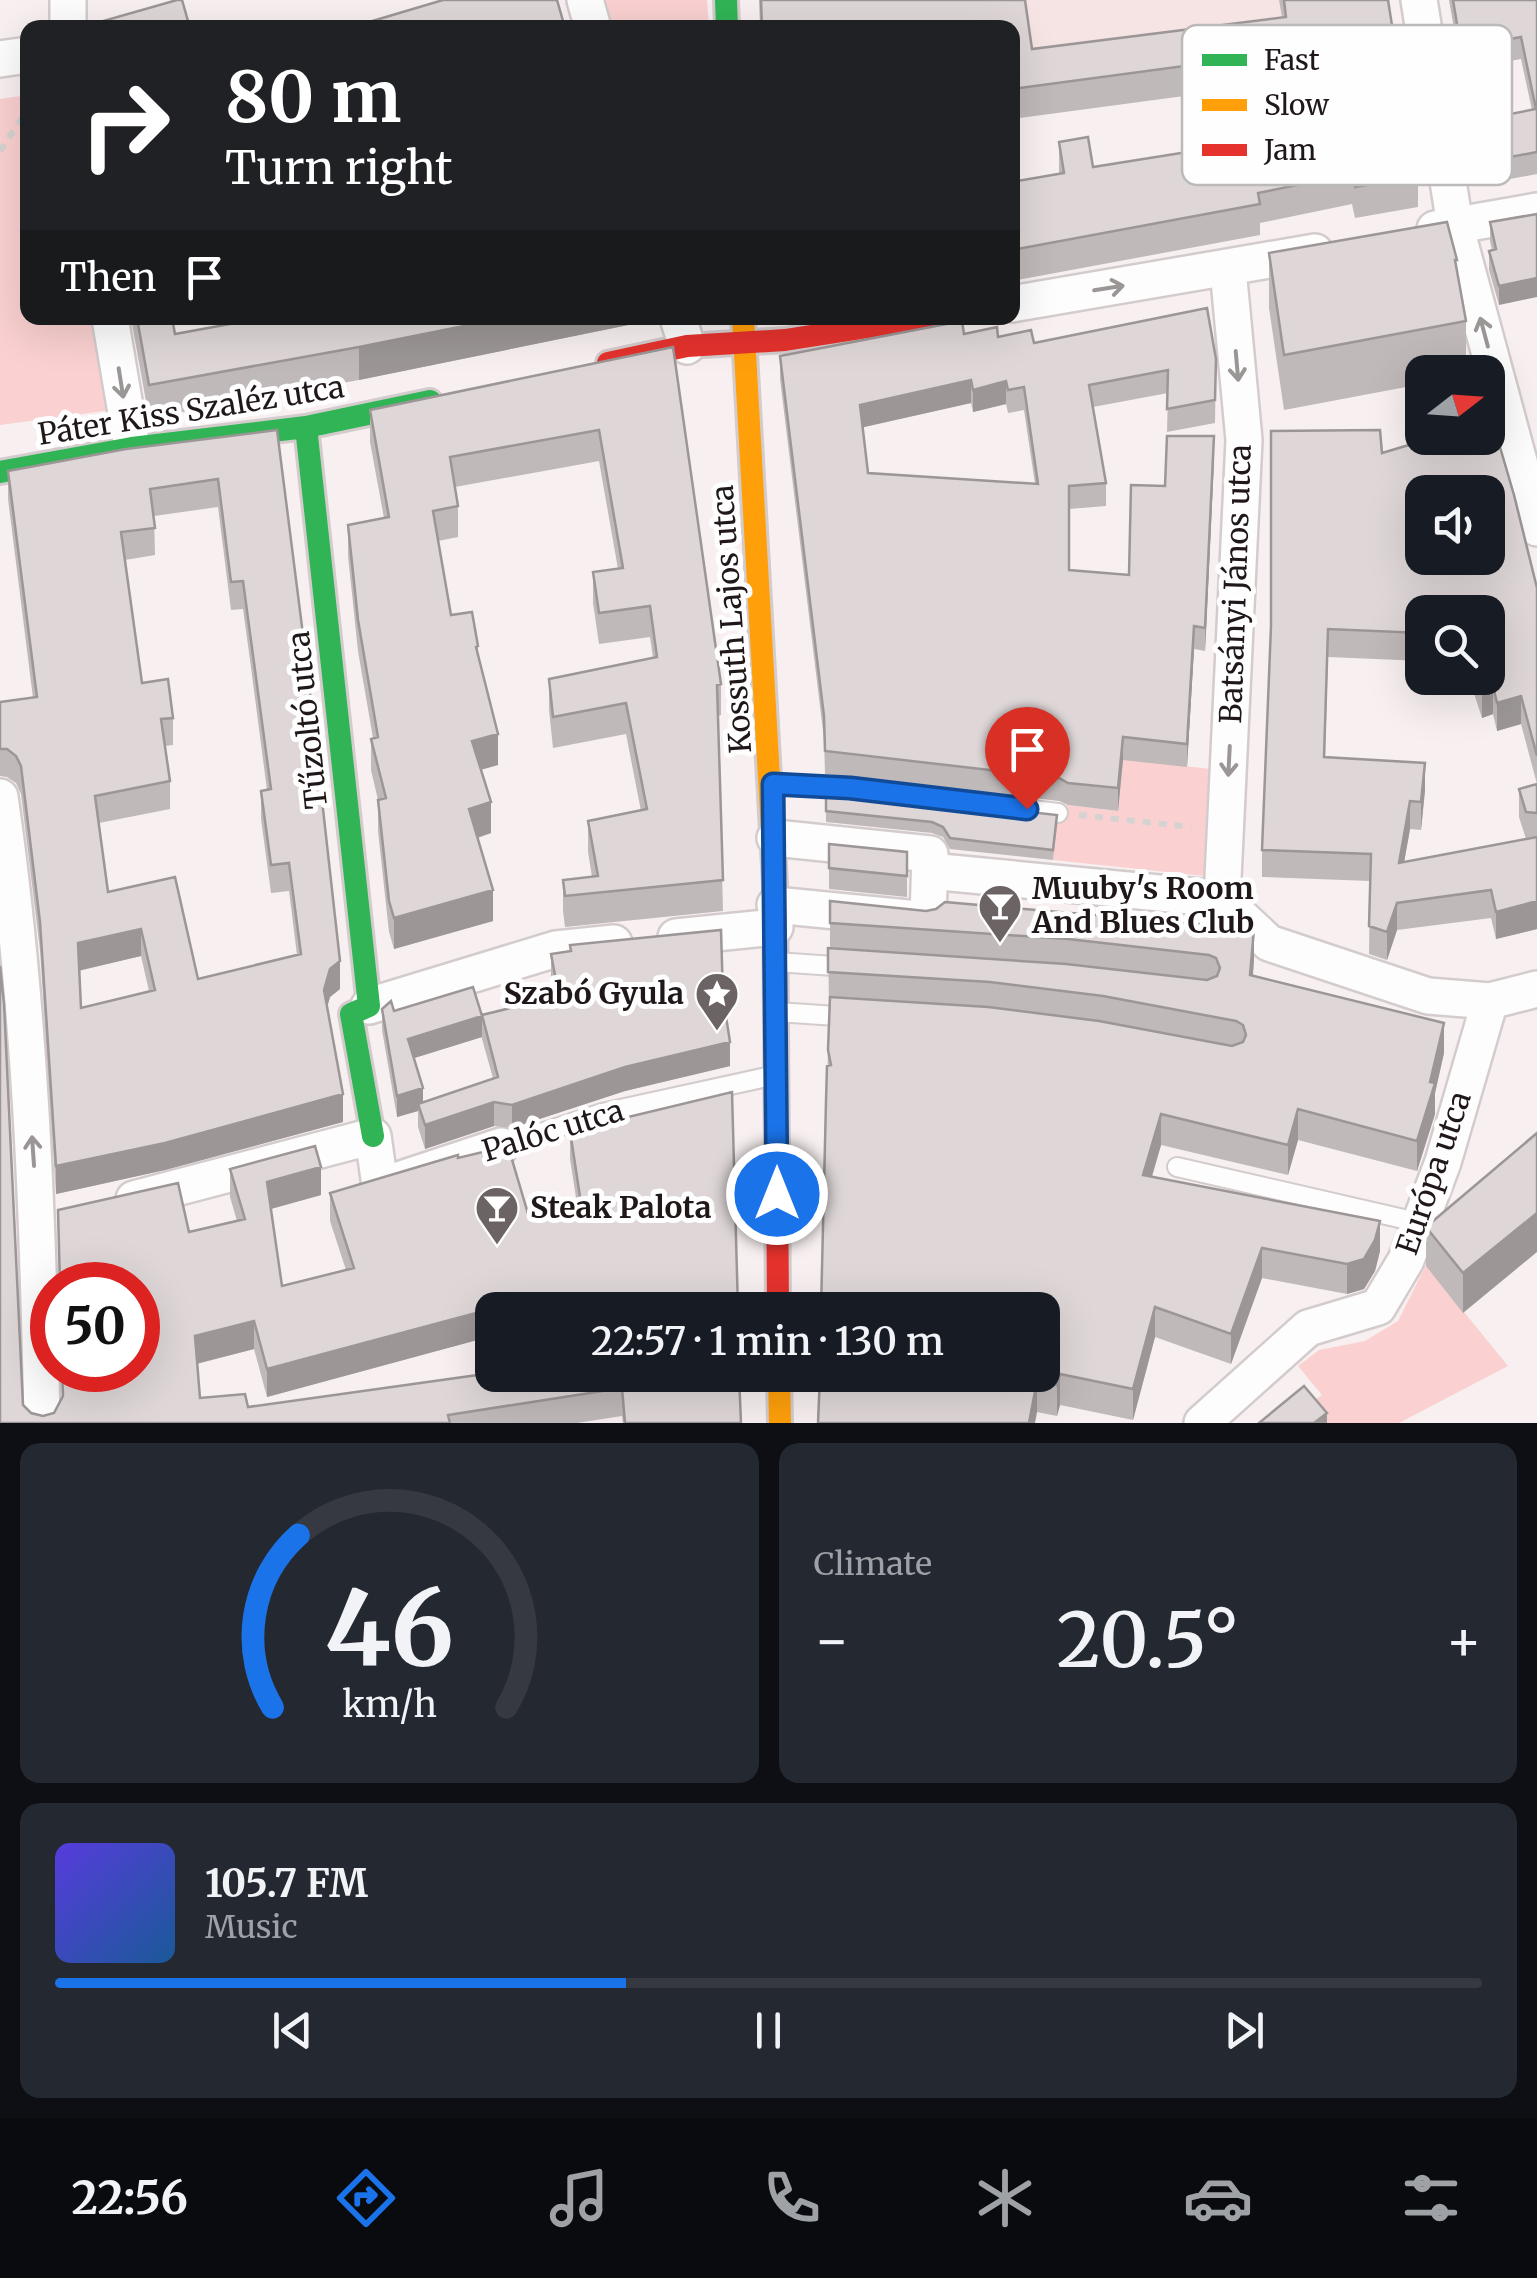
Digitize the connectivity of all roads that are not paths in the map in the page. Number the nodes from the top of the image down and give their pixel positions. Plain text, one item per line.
1 (1419, 0) edge
2 (1423, 25) edge
3 (1449, 185) edge
4 (1537, 211) edge
5 (1455, 225) junction
6 (1398, 236) edge
7 (1342, 247) edge
8 (1228, 269) junction
9 (1020, 303) edge
10 (111, 325) edge
11 (744, 325) edge
12 (877, 325) edge
13 (682, 332) edge
14 (745, 344) junction
15 (592, 367) edge
16 (458, 395) edge
17 (306, 427) junction
18 (132, 448) junction
19 (0, 472) edge
20 (1537, 528) edge
21 (773, 784) junction
22 (0, 796) edge
23 (1058, 813) edge
24 (776, 838) junction
25 (930, 872) junction
26 (1222, 899) junction
27 (775, 931) junction
28 (873, 968) edge
29 (1537, 989) edge
30 (1490, 1001) junction
31 (369, 1006) junction
32 (776, 1012) junction
33 (873, 1018) edge
34 (776, 1075) junction
35 (373, 1136) junction
36 (500, 1146) joint
37 (1177, 1166) dead end
38 (38, 1220) junction
39 (1421, 1223) junction
40 (778, 1292) edge
41 (779, 1392) edge
42 (42, 1423) edge
43 (780, 1423) edge
44 (1202, 1423) edge

1 - 2 street
3 - 5 street
4 - 5 street
5 - 6 street
20 -> 5 street
7 - 8 street
9 -> 8 street
8 -> 26 street, Batsányi János utca
10 -> 18 street
11 - 14 street, Kossuth Lajos utca
12 - 14 street
13 - 14 street
13 - 15 street
14 - 21 street, Kossuth Lajos utca
16 - 17 street, Páter Kiss Szaléz utca
17 - 18 street, Páter Kiss Szaléz utca
17 - 31 street, Tűzoltó utca
18 - 19 street, Páter Kiss Szaléz utca
21 - 23 lane
21 - 24 street, Kossuth Lajos utca
38 -> 22 street
24 - 25 street
24 - 27 street, Kossuth Lajos utca
25 - 26 street
25 - 27 street
26 - 30 street
27 - 28 lane
27 - 31 street
27 - 32 street, Kossuth Lajos utca
29 - 30 street
30 - 39 street, Európa utca
31 - 35 street, Palóc utca
32 - 33 lane
32 - 34 street, Kossuth Lajos utca
34 - 36 lane, Palóc utca
34 - 40 street, Kossuth Lajos utca
35 - 36 street, Palóc utca
35 - 38 street
37 - 39 lane
38 - 42 street
39 - 44 street, Európa utca
41 - 43 street

